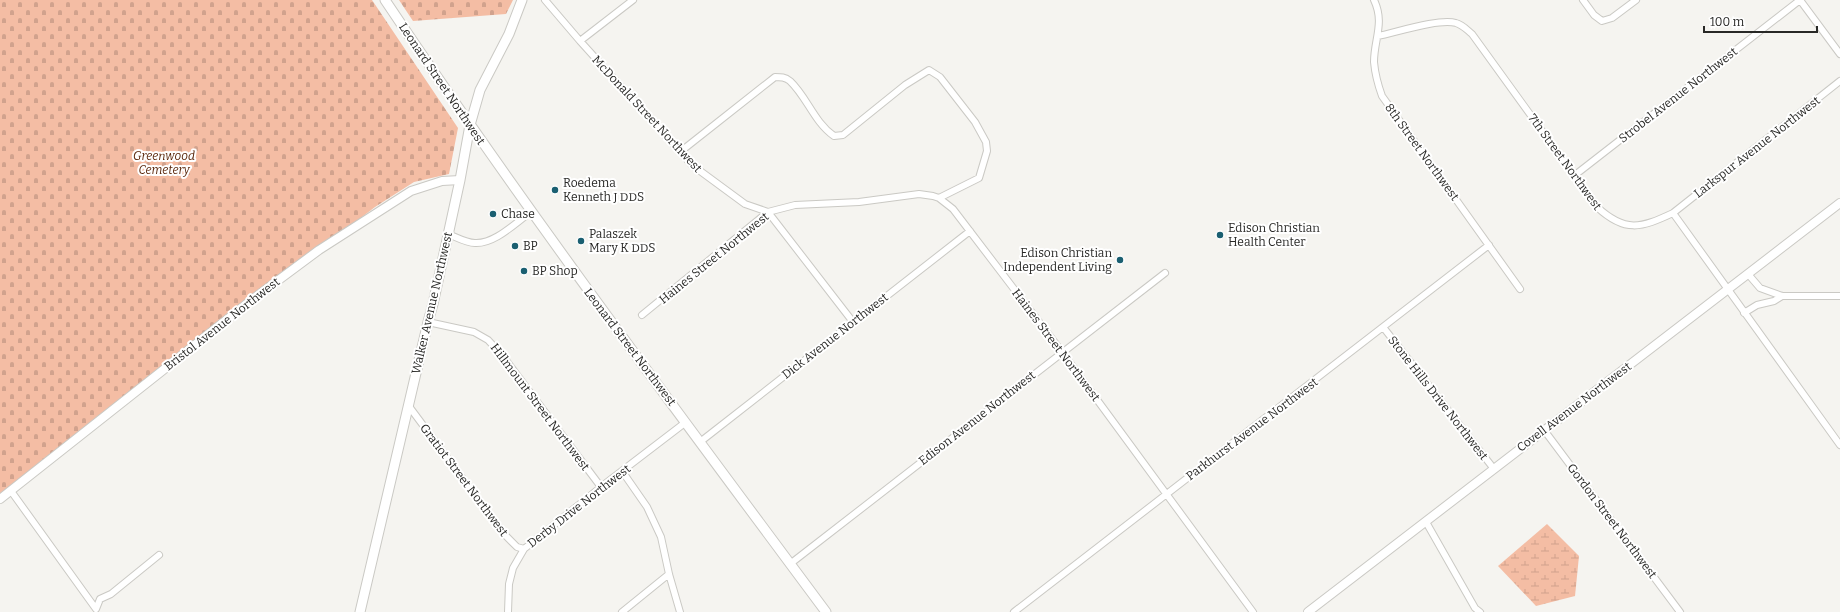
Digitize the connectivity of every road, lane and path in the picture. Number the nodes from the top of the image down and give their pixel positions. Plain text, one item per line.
1 (385, 0) edge
2 (522, 0) edge
3 (545, 0) edge
4 (633, 0) edge
5 (1374, 0) edge
6 (1584, 0) edge
7 (1636, 0) edge
8 (1800, 0) edge
9 (1378, 36) junction
10 (580, 41) junction
11 (1840, 54) edge
12 (1840, 81) edge
13 (470, 124) junction
14 (680, 152) junction
15 (1575, 175) junction
16 (460, 180) junction
17 (939, 198) junction
18 (1840, 202) edge
19 (531, 212) junction
20 (768, 212) junction
21 (1673, 213) junction
22 (970, 231) junction
23 (448, 234) junction
24 (1489, 245) junction
25 (1165, 273) dead end
26 (1748, 274) junction
27 (1728, 288) junction
28 (1520, 289) dead end
29 (1782, 296) junction
30 (1840, 296) edge
31 (1744, 313) junction
32 (642, 315) dead end
33 (428, 322) junction
34 (853, 322) junction
35 (1383, 327) junction
36 (1062, 352) junction
37 (408, 405) junction
38 (686, 422) junction
39 (1544, 430) junction
40 (1838, 438) edge
41 (700, 442) junction
42 (1840, 445) edge
43 (1494, 469) junction
44 (622, 472) junction
45 (601, 487) junction
46 (11, 491) junction
47 (1166, 494) junction
48 (0, 499) edge
49 (1426, 522) junction
50 (524, 549) junction
51 (159, 555) dead end
52 (790, 564) junction
53 (669, 574) junction
54 (1478, 610) edge
55 (1677, 611) edge
56 (360, 612) edge
57 (508, 612) edge
58 (622, 612) edge
59 (680, 612) edge
60 (826, 612) edge
61 (1014, 612) edge
62 (1254, 612) edge
63 (1308, 612) edge
64 (1469, 612) edge

1 - 13 main road, Leonard Street Northwest
2 - 13 main road, Walker Avenue Northwest
3 - 10 street, McDonald Street Northwest
4 - 10 street
5 - 9 street, 8th Street Northwest
6 - 7 street
8 - 11 street
8 - 15 street, Strobel Avenue Northwest
9 - 15 street, 7th Street Northwest
9 - 24 street, 8th Street Northwest
10 - 14 street, McDonald Street Northwest
12 - 21 street, Larkspur Avenue Northwest
13 - 16 main road, Walker Avenue Northwest
13 - 19 main road, Leonard Street Northwest
14 - 17 street
14 - 20 street, McDonald Street Northwest
15 - 21 street, 7th Street Northwest
16 - 23 main road, Walker Avenue Northwest
16 - 46 street, Bristol Avenue Northwest
17 - 20 street, Haines Street Northwest
17 - 22 street, Haines Street Northwest
18 - 26 street, Covell Avenue Northwest
19 - 23 street
19 - 38 main road, Leonard Street Northwest
20 - 32 street, Haines Street Northwest
20 - 34 street, McDonald Street Northwest
21 - 27 street
22 - 34 street, Dick Avenue Northwest
22 - 36 street, Haines Street Northwest
23 - 33 main road, Walker Avenue Northwest
24 - 28 street, 8th Street Northwest
24 - 35 street, Parkhurst Avenue Northwest
25 - 36 street, Edison Avenue Northwest
26 - 27 street, Covell Avenue Northwest
26 - 29 street
27 - 31 street
27 - 39 street, Covell Avenue Northwest
29 - 30 street
29 - 31 street
31 - 40 street
33 - 37 main road, Walker Avenue Northwest
33 - 45 street, Hillmount Street Northwest
34 - 41 street, Dick Avenue Northwest
35 - 43 street, Stone Hills Drive Northwest
35 - 47 street, Parkhurst Avenue Northwest
36 - 47 street, Haines Street Northwest
36 - 52 street, Edison Avenue Northwest
37 - 50 street, Gratiot Street Northwest
37 - 56 main road, Walker Avenue Northwest
38 - 41 main road, Leonard Street Northwest
38 - 44 street, Derby Drive Northwest
39 - 43 street, Covell Avenue Northwest
39 - 55 street, Gordon Street Northwest
40 - 42 street
41 - 52 main road, Leonard Street Northwest
43 - 49 street, Covell Avenue Northwest
44 - 45 street, Derby Drive Northwest
44 - 53 street
45 - 50 street, Derby Drive Northwest
46 - 48 street, Bristol Avenue Northwest
46 - 51 street
47 - 61 street, Parkhurst Avenue Northwest
47 - 62 street, Haines Street Northwest
49 - 54 street
49 - 63 street, Covell Avenue Northwest
50 - 57 street, Derby Drive Northwest
52 - 60 main road, Leonard Street Northwest
53 - 58 street
53 - 59 street
54 - 64 street

